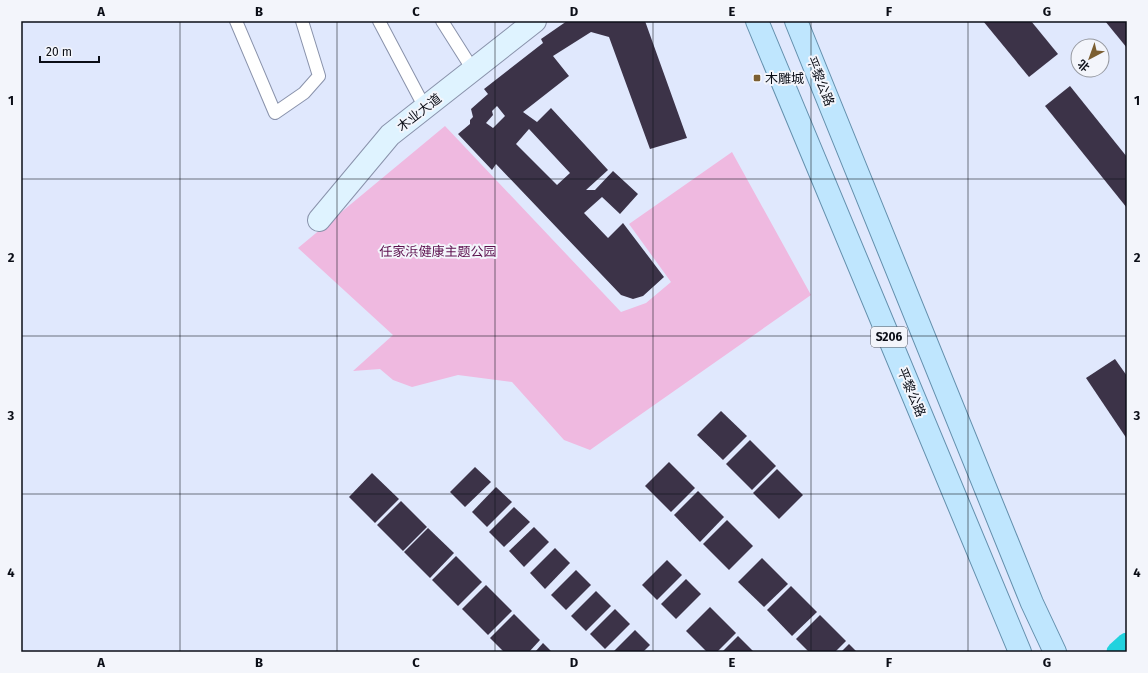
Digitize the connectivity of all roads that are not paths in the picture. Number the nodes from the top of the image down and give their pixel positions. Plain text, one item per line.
1 (236, 21) edge
2 (302, 21) edge
3 (379, 21) edge
4 (442, 21) edge
5 (535, 21) edge
6 (757, 21) edge
7 (796, 21) edge
8 (473, 70) junction
9 (425, 108) junction
10 (319, 220) dead end
11 (1054, 649) edge
12 (1020, 652) edge

1 - 2 lane
3 - 9 lane
4 - 8 lane
5 - 8 main road, 木业大道
6 - 12 main road, 平黎公路 / S206
7 - 11 main road, 平黎公路 / S206
8 - 9 main road, 木业大道
9 - 10 main road, 木业大道

